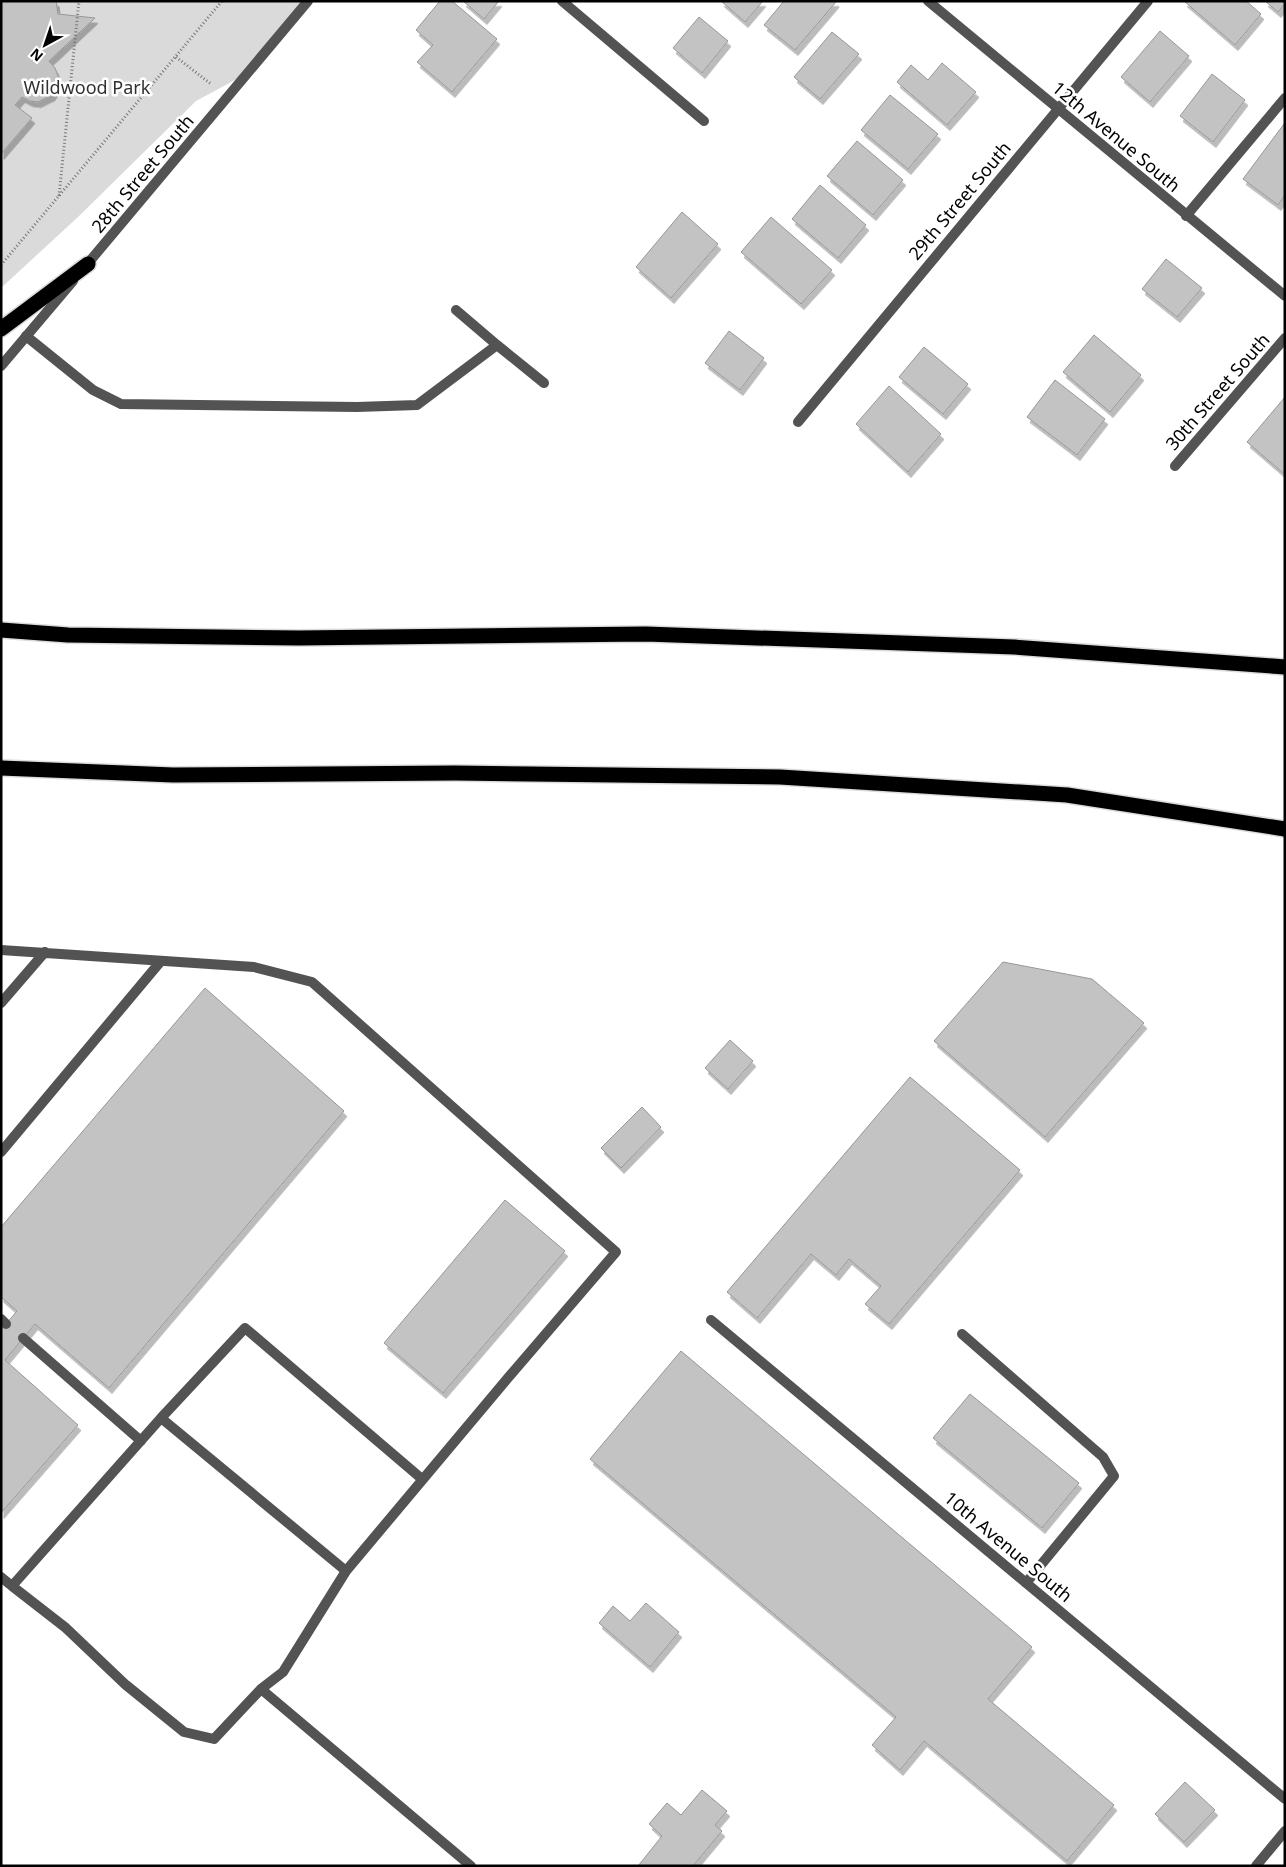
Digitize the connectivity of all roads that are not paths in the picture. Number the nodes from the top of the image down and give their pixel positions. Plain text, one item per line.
1 (308, 1) edge
2 (562, 1) edge
3 (928, 1) edge
4 (1148, 1) edge
5 (1285, 98) edge
6 (1057, 109) junction
7 (704, 121) dead end
8 (1186, 216) junction
9 (88, 264) junction
10 (1285, 296) edge
11 (456, 310) dead end
12 (1, 329) edge
13 (26, 336) junction
14 (1285, 338) edge
15 (497, 345) junction
16 (1, 366) edge
17 (544, 383) dead end
18 (798, 422) dead end
19 (1175, 466) dead end
20 (1, 630) edge
21 (1285, 666) edge
22 (1, 768) edge
23 (1285, 829) edge
24 (1, 950) edge
25 (45, 952) junction
26 (161, 961) junction
27 (1, 1004) edge
28 (1, 1152) edge
29 (711, 1320) dead end
30 (962, 1334) dead end
31 (23, 1338) dead end
32 (161, 1418) junction
33 (141, 1441) junction
34 (422, 1479) junction
35 (346, 1571) junction
36 (1, 1577) edge
37 (1026, 1583) junction
38 (12, 1586) junction
39 (261, 1689) junction
40 (1285, 1799) edge
41 (1285, 1831) edge
42 (471, 1866) edge
43 (1256, 1866) edge

1 - 9 street, 28th Street South
2 - 7 street
3 - 6 street, 12th Avenue South
4 - 6 street, 29th Street South
5 - 8 street
6 - 8 street, 12th Avenue South
6 - 18 street, 29th Street South
8 - 10 street, 12th Avenue South
9 - 12 highway
9 - 13 street, 28th Street South
11 - 15 street
13 - 15 street
13 - 16 street, 28th Street South
14 - 19 street, 30th Street South
15 - 17 street
20 - 21 highway
22 - 23 highway
24 - 25 street
25 - 26 street
25 - 27 street
26 - 28 street
26 - 34 street
29 - 37 street, 10th Avenue South
30 - 37 street
31 - 33 street
32 - 33 street
32 - 34 street
32 - 35 street
33 - 38 street
34 - 35 street
35 - 39 street
36 - 38 street
37 - 40 street, 10th Avenue South
38 - 39 street
39 - 42 street
41 - 43 street

